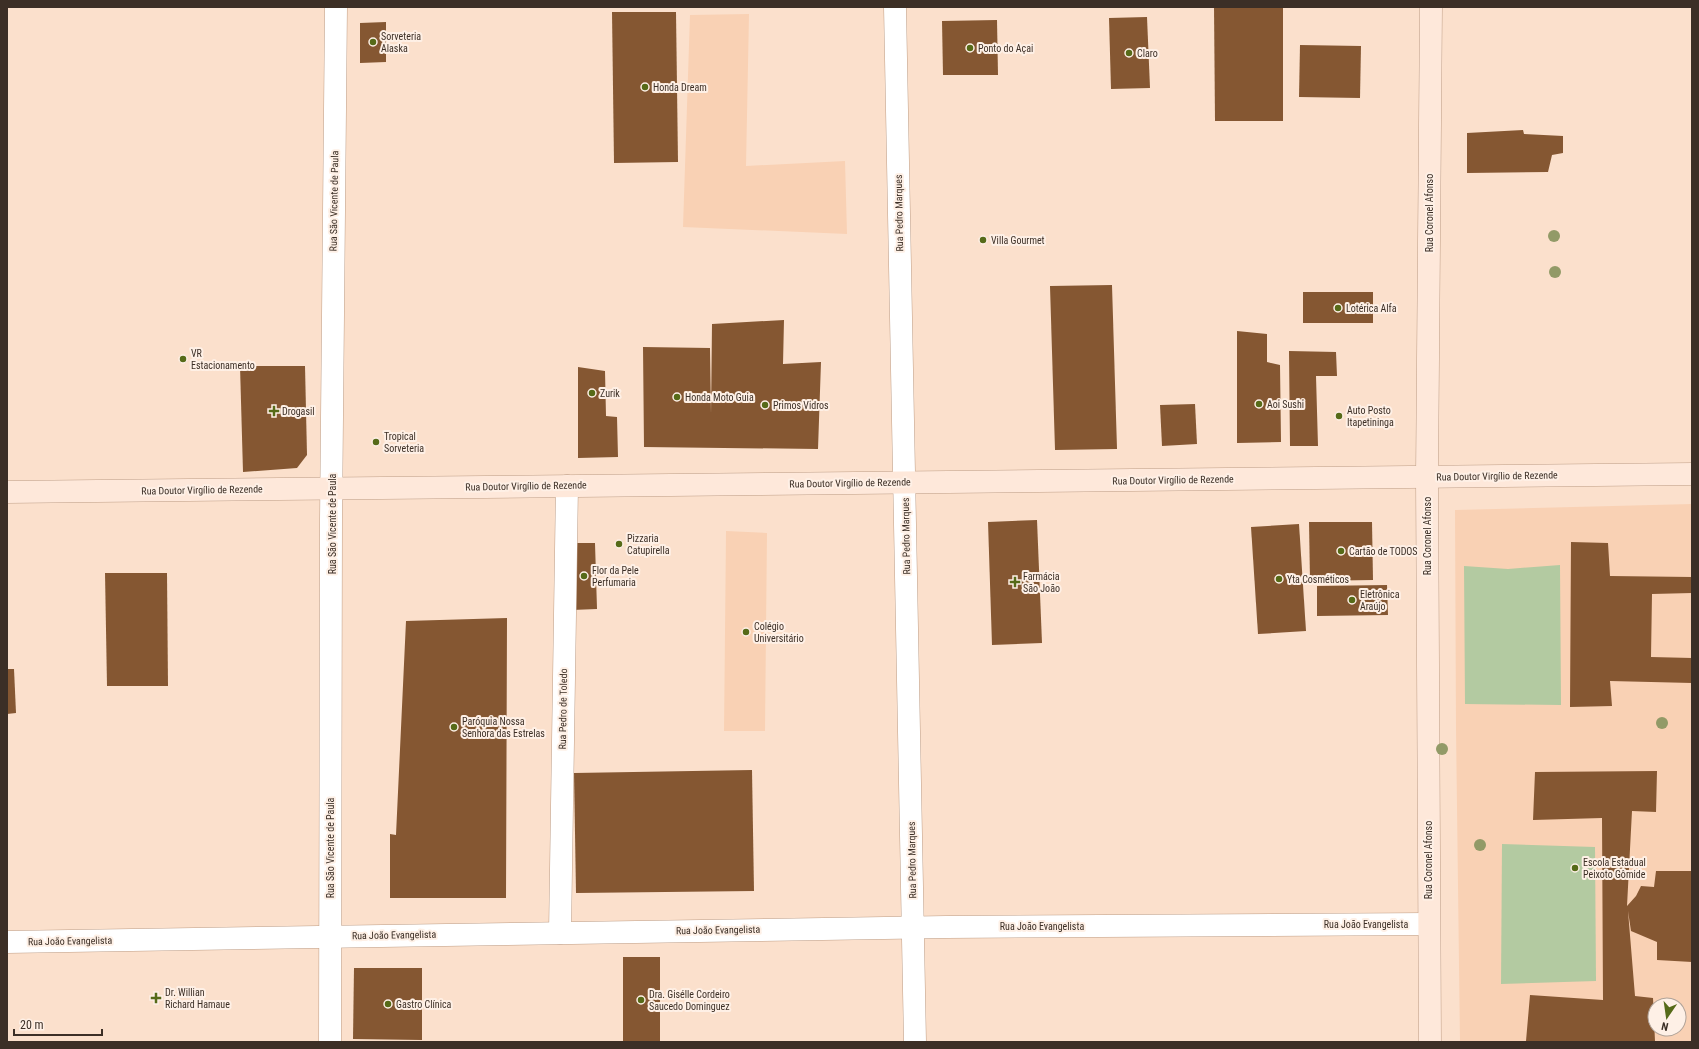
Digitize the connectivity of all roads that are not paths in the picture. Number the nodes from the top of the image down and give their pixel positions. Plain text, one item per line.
1 (336, 7) edge
2 (895, 7) edge
3 (1431, 7) edge
4 (1692, 474) edge
5 (1427, 477) junction
6 (905, 483) junction
7 (567, 486) junction
8 (332, 488) junction
9 (7, 492) edge
10 (1428, 924) junction
11 (914, 927) junction
12 (560, 933) junction
13 (330, 937) junction
14 (7, 942) edge
15 (330, 1042) edge
16 (915, 1042) edge
17 (1430, 1042) edge

1 - 8 street, Rua São Vicente de Paula
2 - 6 street, Rua Pedro Marques
3 - 5 main road, Rua Coronel Afonso
4 - 5 main road, Rua Doutor Virgílio de Rezende
5 - 6 main road, Rua Doutor Virgílio de Rezende
5 - 10 main road, Rua Coronel Afonso
6 - 7 main road, Rua Doutor Virgílio de Rezende
6 - 11 street, Rua Pedro Marques
7 - 8 main road, Rua Doutor Virgílio de Rezende
7 - 12 street, Rua Pedro de Toledo
8 - 9 main road, Rua Doutor Virgílio de Rezende
8 - 13 street, Rua São Vicente de Paula
10 - 11 street, Rua João Evangelista
10 - 17 main road, Rua Coronel Afonso
11 - 12 street, Rua João Evangelista
11 - 16 street, Rua Pedro Marques
12 - 13 street, Rua João Evangelista
13 - 14 street, Rua João Evangelista
13 - 15 street, Rua São Vicente de Paula

